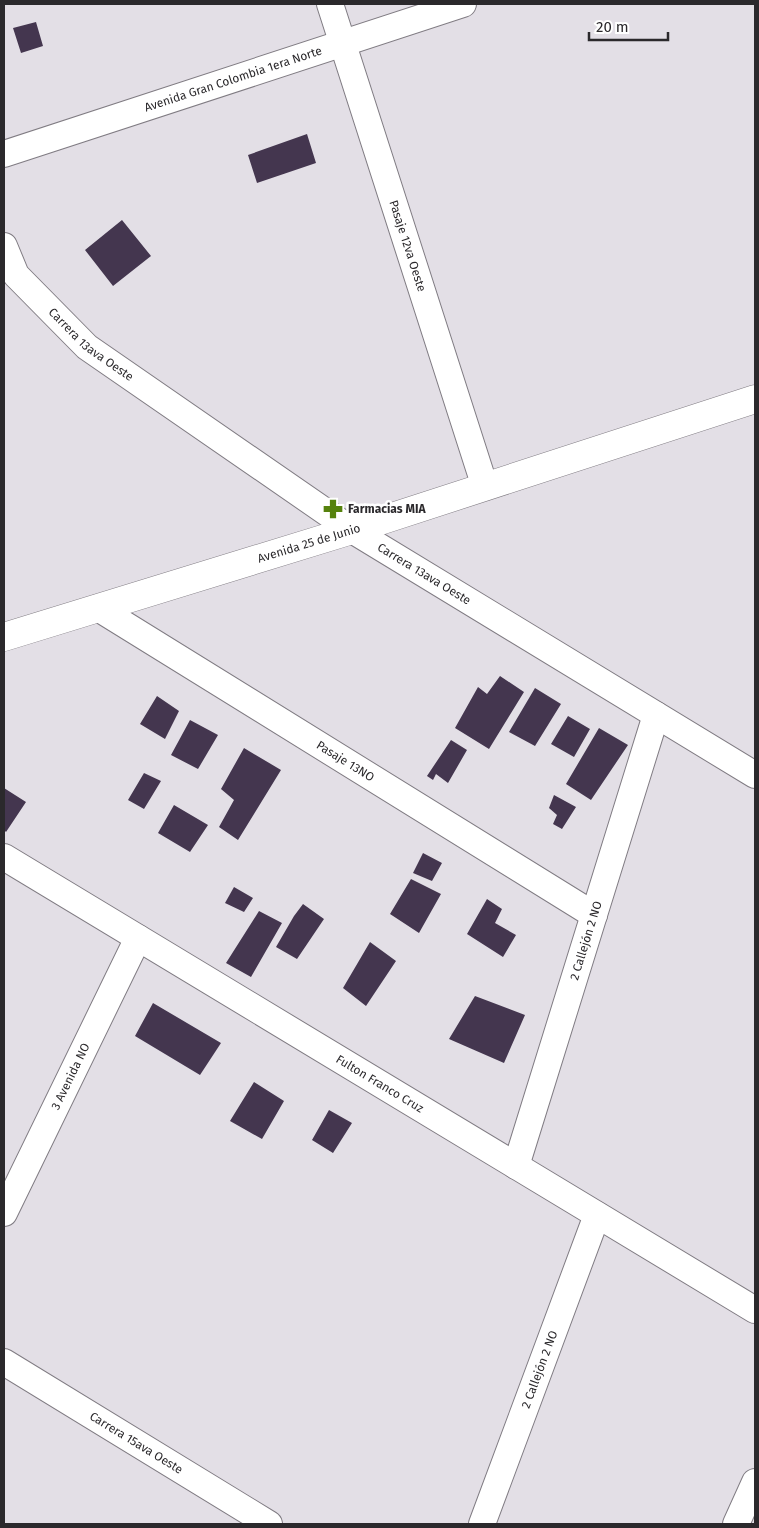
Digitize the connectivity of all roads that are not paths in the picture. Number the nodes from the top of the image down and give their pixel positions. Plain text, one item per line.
1 (330, 4) edge
2 (463, 4) edge
3 (342, 43) junction
4 (4, 154) edge
5 (4, 246) edge
6 (755, 399) edge
7 (485, 487) junction
8 (352, 530) junction
9 (98, 608) junction
10 (4, 637) edge
11 (656, 715) junction
12 (755, 775) edge
13 (4, 857) edge
14 (594, 914) junction
15 (138, 938) junction
16 (516, 1166) junction
17 (4, 1213) edge
18 (597, 1215) junction
19 (755, 1310) edge
20 (4, 1362) edge
21 (755, 1482) edge
22 (269, 1524) edge
23 (482, 1524) edge
24 (736, 1524) edge

1 - 3 street, Pasaje 12va Oeste
2 - 3 street, Avenida Gran Colombia 1era Norte
3 - 4 street, Avenida Gran Colombia 1era Norte
3 - 7 street, Pasaje 12va Oeste
5 - 8 street, Carrera 13ava Oeste
6 - 7 street, Avenida 25 de Junio
7 - 8 street, Avenida 25 de Junio
8 - 9 street, Avenida 25 de Junio
8 - 11 street, Carrera 13ava Oeste
9 - 10 street, Avenida 25 de Junio
9 - 14 street, Pasaje 13NO
11 - 12 street, Carrera 13ava Oeste
11 - 14 street, 2 Callejón 2 NO
13 - 15 street, Fulton Franco Cruz
14 - 16 street, 2 Callejón 2 NO
15 - 16 street, Fulton Franco Cruz
15 - 17 street, 3 Avenida NO
16 - 18 street, Fulton Franco Cruz
18 - 19 street, Fulton Franco Cruz
18 - 23 street, 2 Callejón 2 NO
20 - 22 street, Carrera 15ava Oeste
21 - 24 street

